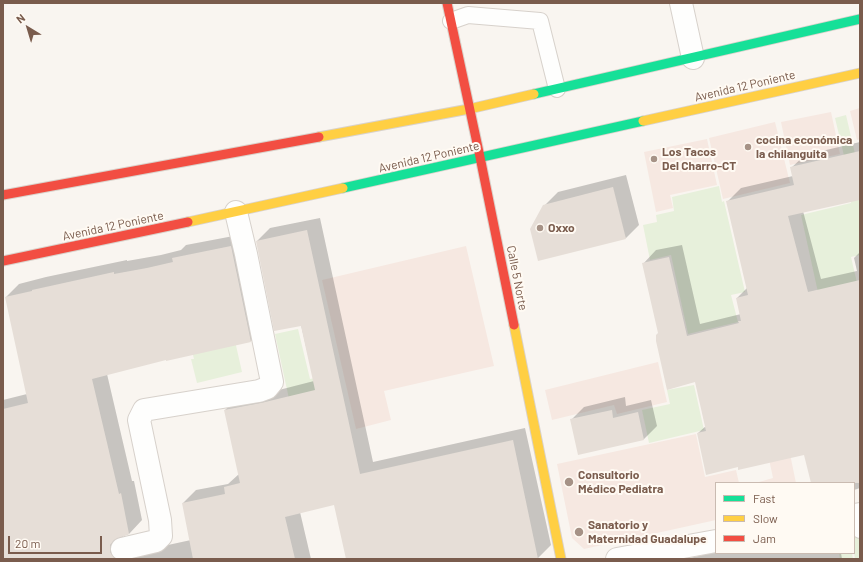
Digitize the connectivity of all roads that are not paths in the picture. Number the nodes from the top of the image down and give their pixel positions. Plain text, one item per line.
1 (447, 3) edge
2 (681, 3) edge
3 (860, 18) edge
4 (451, 21) junction
5 (693, 58) junction
6 (860, 73) edge
7 (557, 89) junction
8 (469, 109) junction
9 (480, 158) junction
10 (3, 195) edge
11 (236, 212) junction
12 (3, 261) edge
13 (715, 541) edge
14 (122, 549) dead end
15 (561, 559) edge
16 (617, 559) edge

1 - 4 main road, Calle 5 Norte
2 - 5 street
3 - 5 main road
4 - 7 lane
4 - 8 main road, Calle 5 Norte
5 - 7 main road
6 - 9 main road, Avenida 12 Poniente
7 - 8 main road
8 - 9 main road, Calle 5 Norte
8 - 10 main road
9 - 11 main road, Avenida 12 Poniente
9 - 15 main road, Calle 5 Norte
11 - 12 main road, Avenida 12 Poniente
11 - 14 street
13 - 16 street

